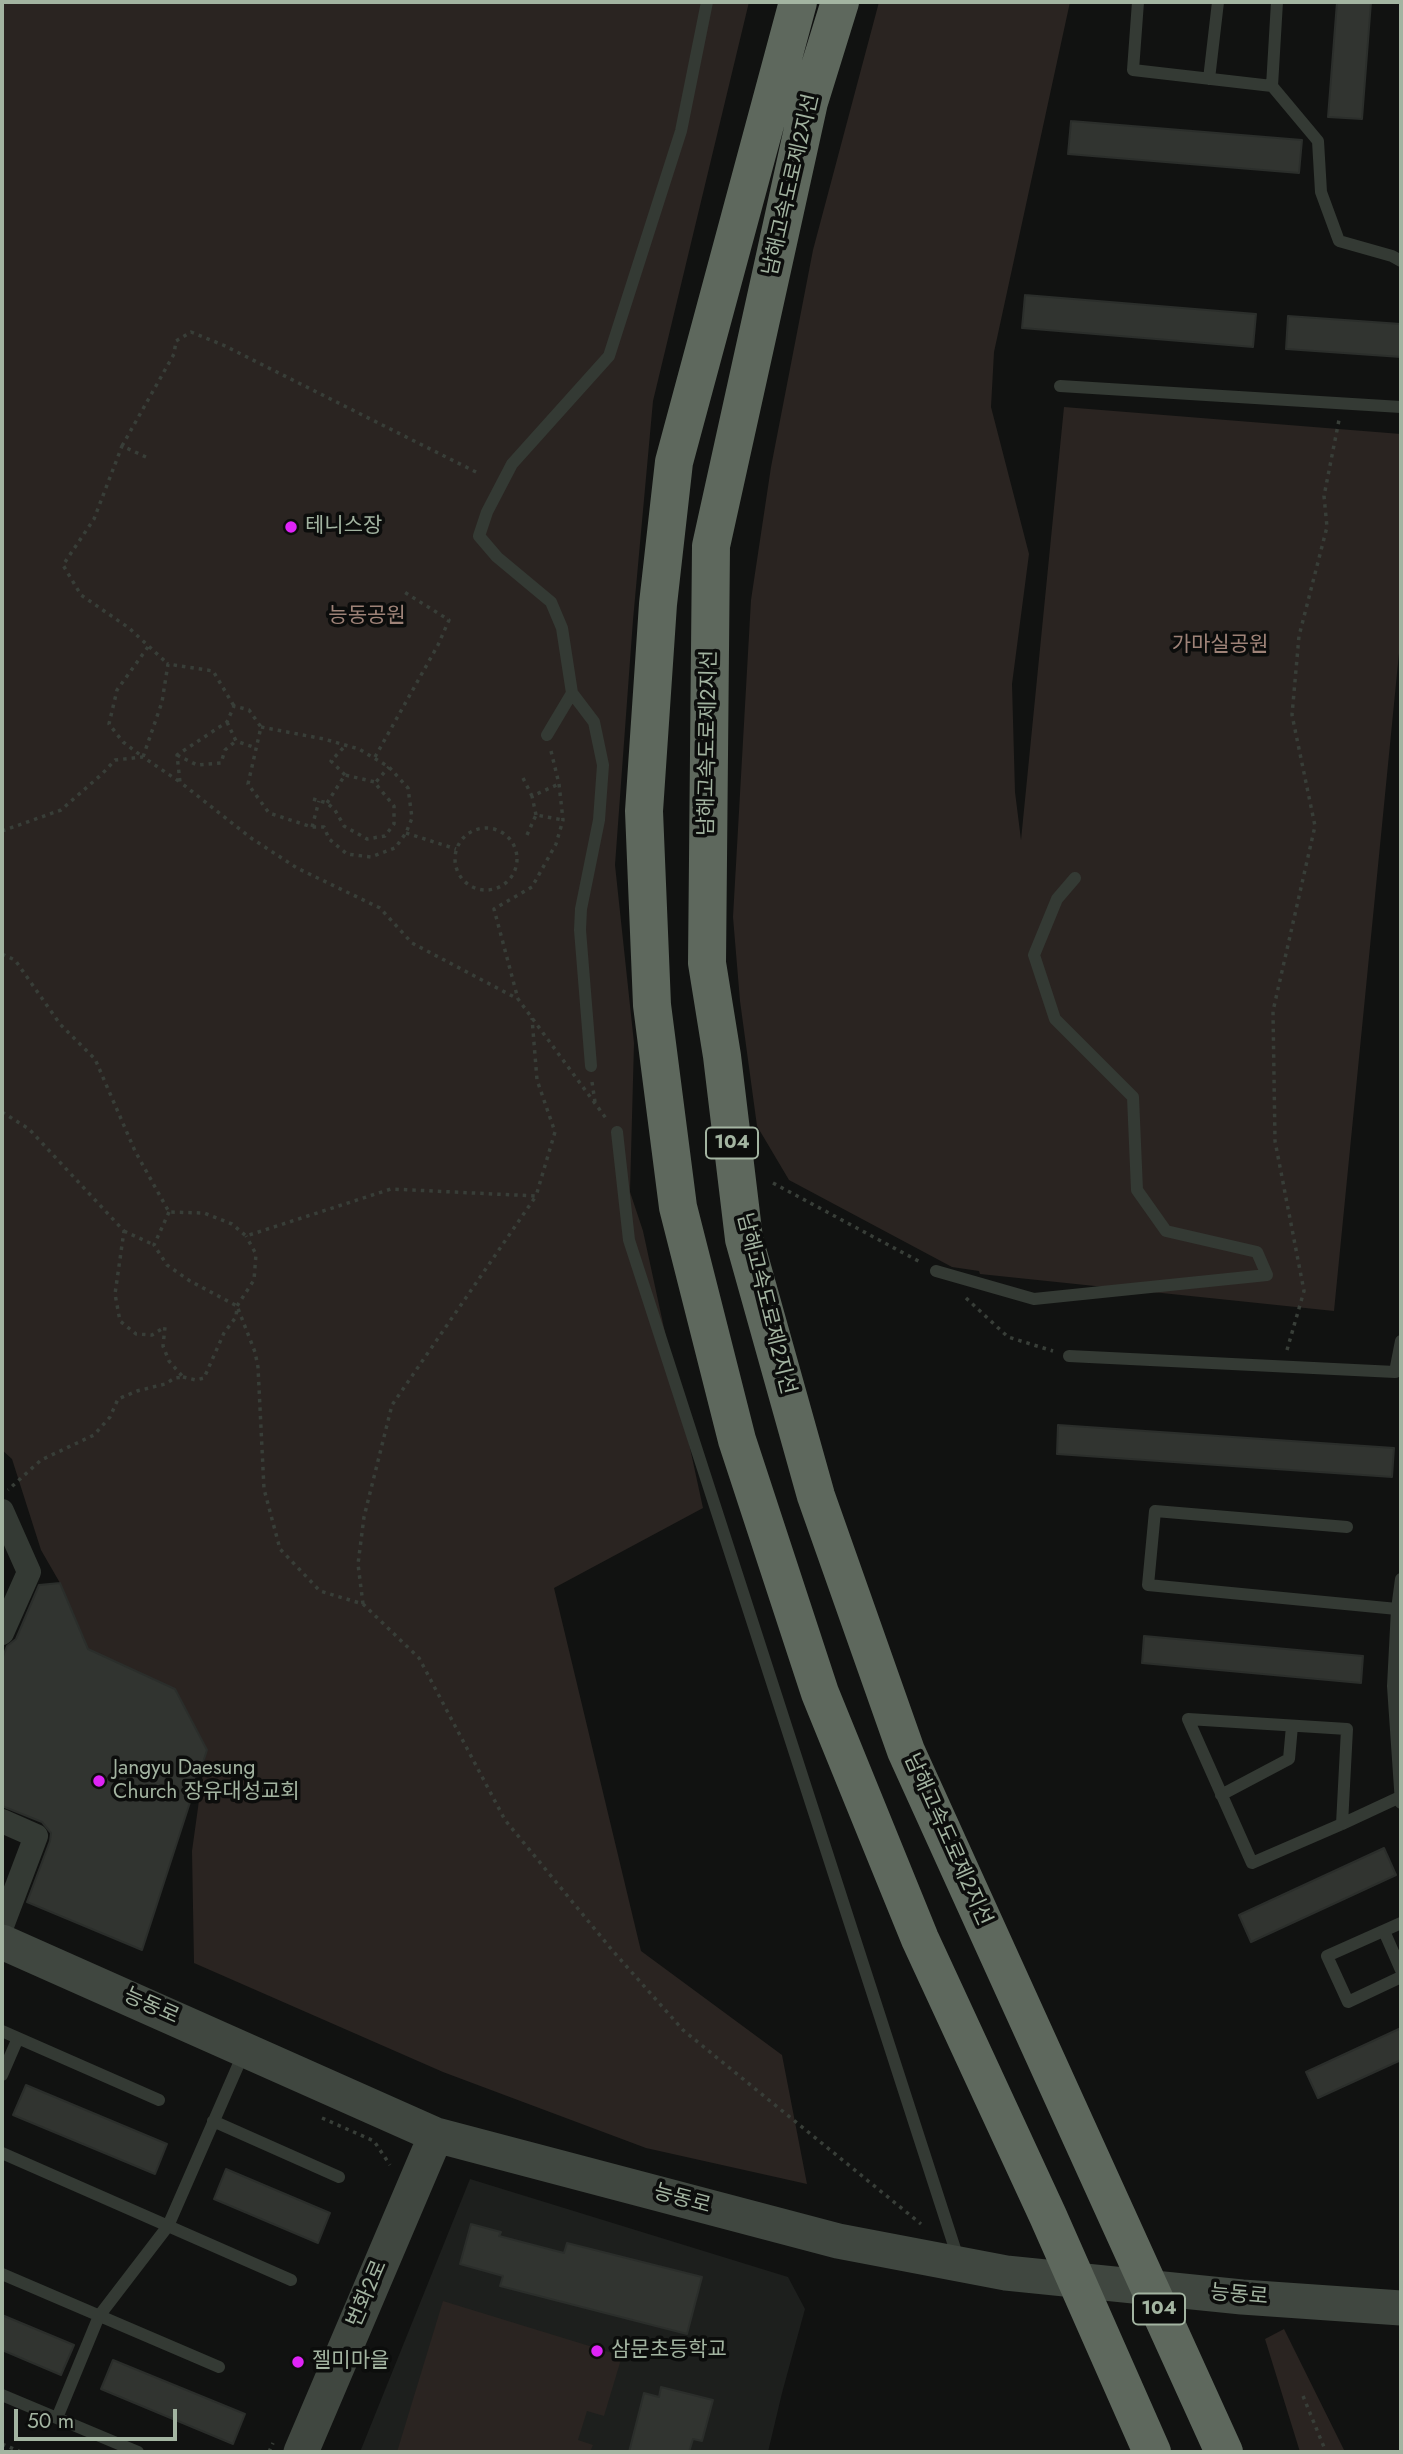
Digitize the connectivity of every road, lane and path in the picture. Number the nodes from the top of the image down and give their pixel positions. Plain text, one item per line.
1 (707, 2) edge
2 (798, 2) edge
3 (840, 2) edge
4 (1138, 2) edge
5 (1218, 2) edge
6 (1277, 2) edge
7 (1209, 79) junction
8 (1272, 86) junction
9 (1401, 261) edge
10 (1060, 386) dead end
11 (1342, 404) junction
12 (1401, 407) edge
13 (122, 446) junction
14 (146, 457) dead end
15 (478, 473) dead end
16 (401, 590) dead end
17 (148, 647) junction
18 (168, 664) junction
19 (572, 693) junction
20 (234, 706) junction
21 (227, 722) junction
22 (261, 727) junction
23 (548, 735) joint
24 (236, 741) junction
25 (346, 745) junction
26 (256, 748) junction
27 (177, 755) junction
28 (143, 757) junction
29 (375, 757) junction
30 (389, 767) junction
31 (345, 775) junction
32 (523, 778) dead end
33 (180, 782) junction
34 (375, 783) junction
35 (559, 784) junction
36 (532, 796) junction
37 (313, 799) dead end
38 (319, 801) junction
39 (327, 803) junction
40 (536, 815) junction
41 (564, 820) junction
42 (312, 827) junction
43 (2, 831) edge
44 (406, 833) junction
45 (527, 835) dead end
46 (456, 849) junction
47 (1075, 878) dead end
48 (2, 954) edge
49 (518, 999) junction
50 (532, 1018) junction
51 (591, 1066) dead end
52 (2, 1112) edge
53 (617, 1132) joint
54 (773, 1183) dead end
55 (536, 1196) junction
56 (169, 1212) junction
57 (124, 1231) junction
58 (246, 1236) junction
59 (154, 1245) junction
60 (936, 1271) junction
61 (237, 1306) junction
62 (1401, 1341) edge
63 (1069, 1356) joint
64 (1282, 1366) junction
65 (183, 1377) junction
66 (2, 1497) edge
67 (2, 1511) edge
68 (1347, 1527) dead end
69 (1401, 1579) edge
70 (363, 1604) junction
71 (1397, 1608) junction
72 (2, 1633) edge
73 (1397, 1686) edge
74 (1292, 1726) junction
75 (1222, 1795) junction
76 (1400, 1800) edge
77 (2, 1821) edge
78 (1342, 1824) junction
79 (1401, 1923) edge
80 (2, 1926) edge
81 (1384, 1931) junction
82 (2, 1942) edge
83 (1401, 1970) edge
84 (1401, 1977) edge
85 (2, 2031) edge
86 (18, 2038) junction
87 (245, 2049) junction
88 (2, 2075) edge
89 (159, 2100) dead end
90 (315, 2115) dead end
91 (213, 2121) junction
92 (436, 2135) junction
93 (2, 2153) edge
94 (390, 2165) dead end
95 (339, 2177) dead end
96 (921, 2224) dead end
97 (168, 2226) junction
98 (960, 2264) junction
99 (2, 2274) edge
100 (291, 2280) dead end
101 (1401, 2308) edge
102 (99, 2316) junction
103 (1113, 2363) junction
104 (219, 2367) dead end
105 (2, 2395) edge
106 (1303, 2396) dead end
107 (57, 2418) junction
108 (2, 2444) edge
109 (20, 2452) edge
110 (138, 2452) edge
111 (301, 2452) edge
112 (1130, 2452) edge
113 (1152, 2452) edge
114 (1224, 2452) edge
115 (1326, 2452) edge

1 - 19 lane
2 - 103 highway, 남해고속도로제2지선
3 - 114 highway, 남해고속도로제2지선 / 104
4 - 7 lane
5 - 7 lane
6 - 8 lane
7 - 8 lane
8 - 9 lane
10 - 11 lane
11 - 12 lane
11 - 64 path
13 - 14 path
13 - 15 path
13 - 17 path
16 - 29 path
17 - 18 path
17 - 28 path
18 - 20 path
18 - 28 path
19 - 23 lane
19 - 51 lane
20 - 21 path
20 - 22 path
21 - 24 path
21 - 27 path
22 - 25 path
22 - 26 path
23 - 35 path
24 - 26 path
24 - 27 path
25 - 29 path
25 - 31 path
26 - 42 path
27 - 33 path
28 - 33 path
28 - 43 path
29 - 30 path
30 - 34 path
30 - 44 path
31 - 34 path
31 - 39 path
32 - 36 path
33 - 49 path
34 - 39 path
35 - 36 path
35 - 41 path
36 - 40 path
37 - 38 path
38 - 39 path
38 - 42 path
40 - 41 path
40 - 45 path
41 - 49 path
42 - 44 path
44 - 46 path
46 - 46 path
47 - 60 lane
48 - 56 path
49 - 50 path
50 - 53 path
50 - 55 path
52 - 57 path
53 - 98 lane
54 - 60 path
55 - 58 path
55 - 70 path
56 - 58 path
56 - 59 path
57 - 59 path
57 - 65 path
58 - 61 path
59 - 61 path
60 - 63 path
61 - 65 path
61 - 70 path
62 - 64 lane
63 - 64 lane
65 - 66 path
67 - 72 street
68 - 71 lane
69 - 71 lane
70 - 96 path
71 - 73 lane
73 - 76 lane
74 - 75 lane
74 - 75 lane
74 - 78 lane
75 - 78 lane
76 - 78 lane
77 - 80 street
79 - 81 lane
81 - 83 lane
81 - 84 lane
82 - 87 street, 능동로
85 - 86 lane
86 - 88 lane
86 - 89 lane
87 - 91 lane
87 - 92 street, 능동로
90 - 94 path
91 - 95 lane
91 - 97 lane
92 - 98 street, 능동로
92 - 111 street, 번화2로
93 - 97 lane
97 - 100 lane
97 - 102 lane
98 - 101 street, 능동로
99 - 102 lane
102 - 104 lane
102 - 107 lane
103 - 112 highway
103 - 113 highway, 남해고속도로제2지선
105 - 107 lane
106 - 115 path
107 - 110 lane
108 - 109 path

